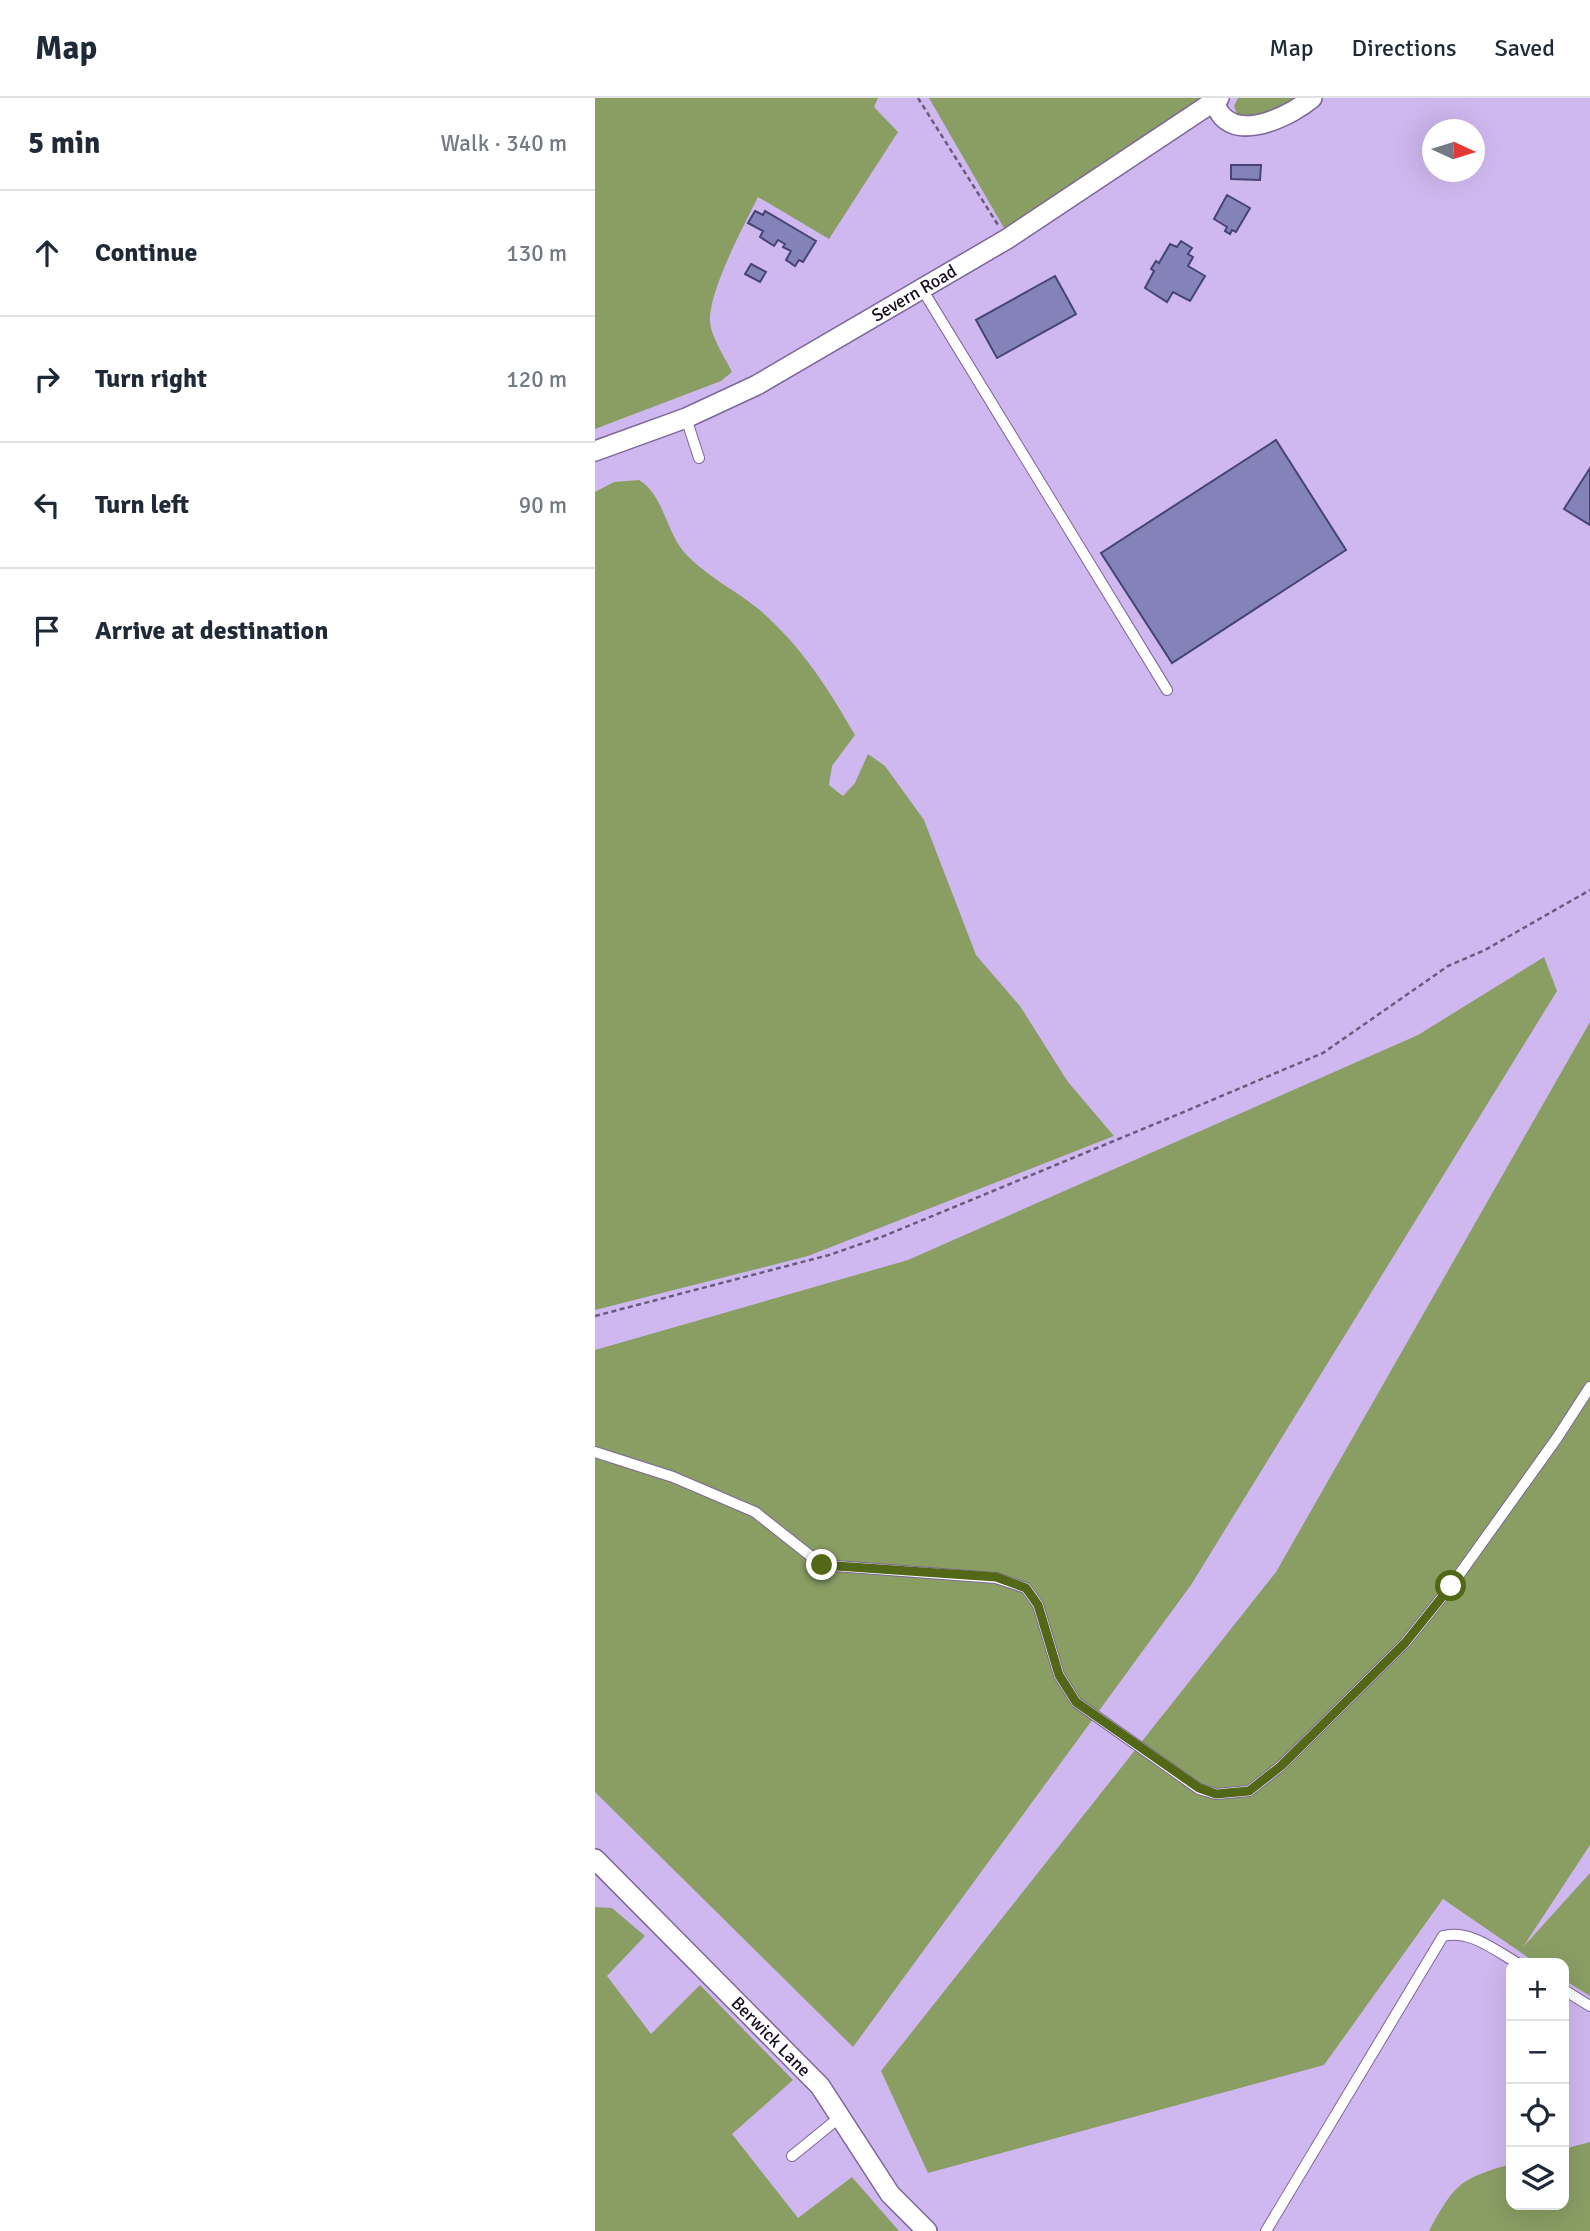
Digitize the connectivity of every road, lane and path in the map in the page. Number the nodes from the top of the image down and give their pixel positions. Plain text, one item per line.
1 (918, 98) edge
2 (1312, 98) edge
3 (1217, 100) edge
4 (1007, 239) junction
5 (922, 289) junction
6 (686, 418) junction
7 (595, 451) edge
8 (699, 458) dead end
9 (1167, 690) dead end
10 (1590, 890) edge
11 (595, 1316) edge
12 (1590, 1387) edge
13 (595, 1452) edge
14 (595, 1859) edge
15 (1508, 1958) edge
16 (1569, 1993) edge
17 (1590, 2006) edge
18 (840, 2117) junction
19 (792, 2156) dead end
20 (927, 2231) edge
21 (1265, 2231) edge

1 - 4 path
2 - 3 street, Severn Road
3 - 4 street, Severn Road
4 - 5 street, Severn Road
5 - 6 street, Severn Road
5 - 9 lane
6 - 7 street, Severn Road
6 - 8 lane
10 - 11 path
12 - 13 lane
14 - 18 street, Berwick Lane
15 - 21 lane
16 - 17 lane
18 - 19 lane
18 - 20 street, Berwick Lane

